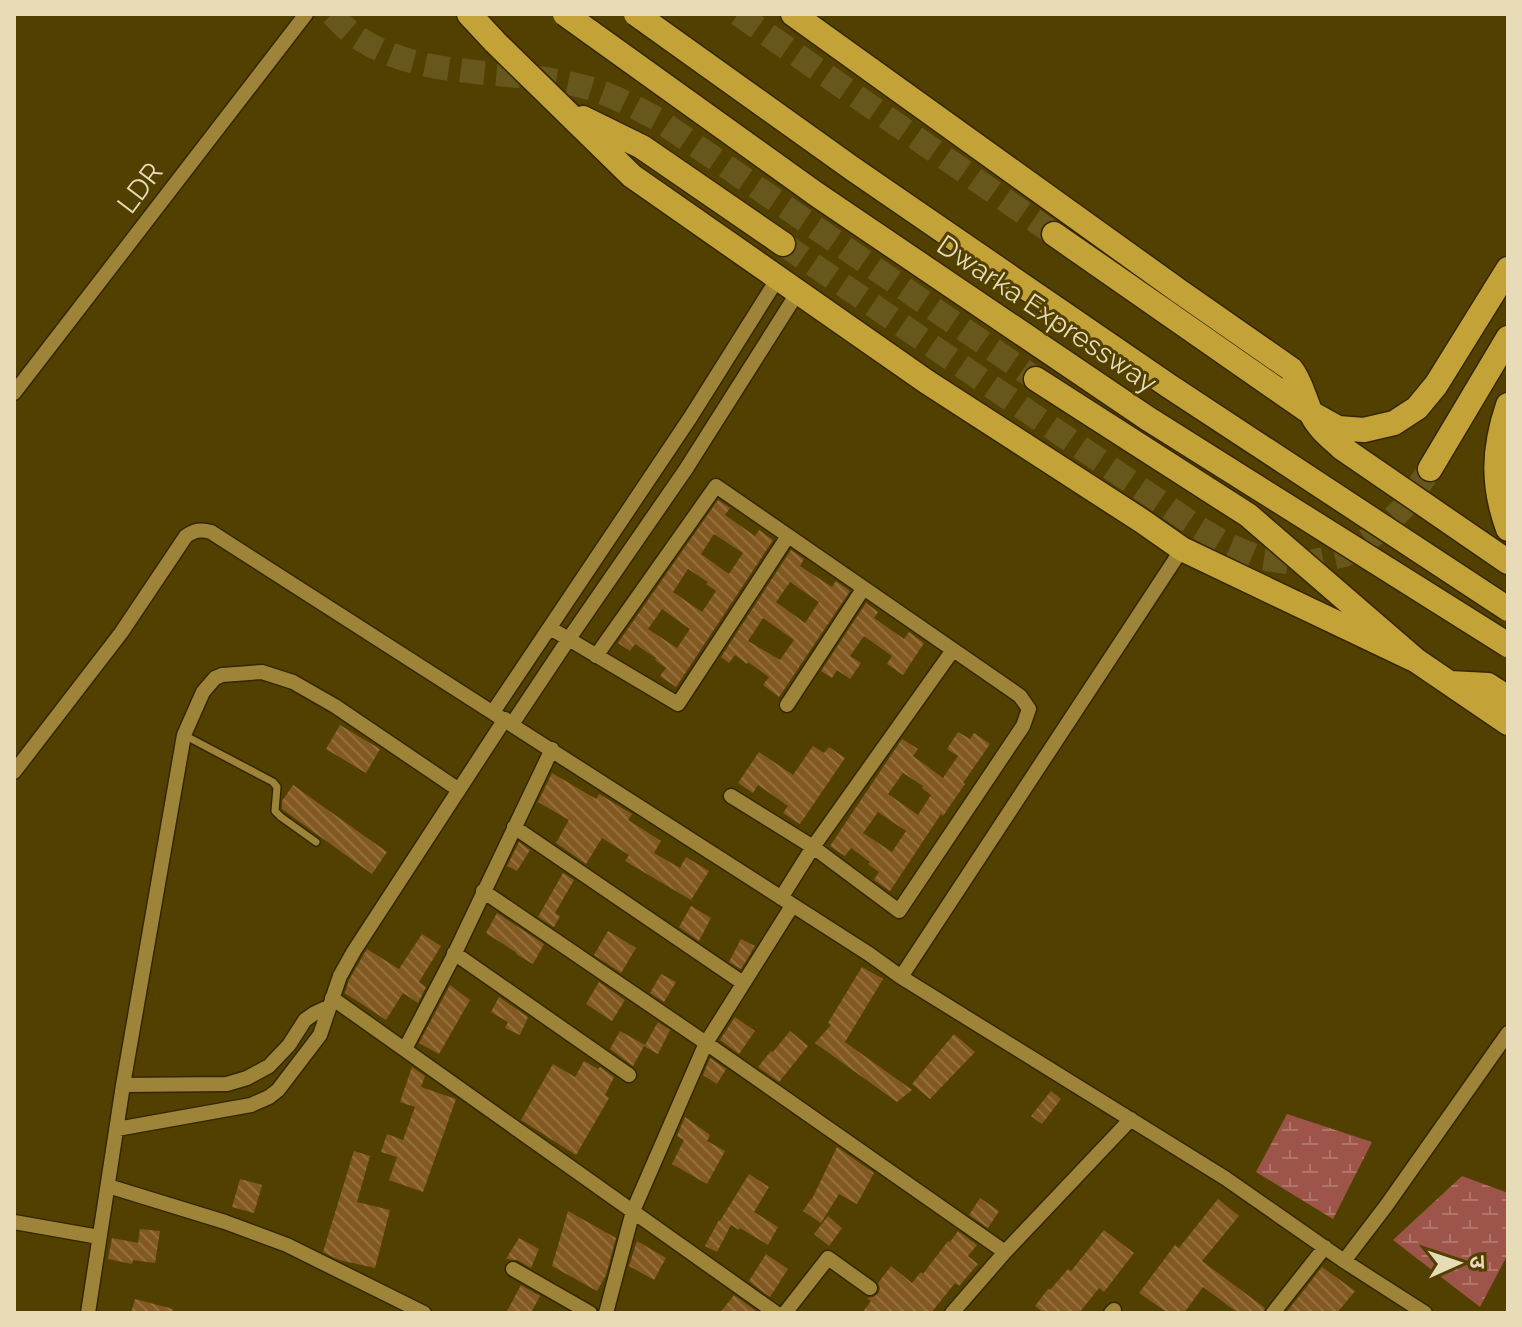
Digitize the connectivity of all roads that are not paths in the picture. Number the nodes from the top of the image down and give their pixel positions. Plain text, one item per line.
1 (306, 14) edge
2 (469, 14) edge
3 (565, 14) edge
4 (636, 14) edge
5 (793, 14) edge
6 (565, 109) junction
7 (1054, 234) tunnel mouth
8 (783, 244) tunnel mouth
9 (1508, 269) edge
10 (778, 278) junction
11 (798, 292) junction
12 (1508, 338) edge
13 (1036, 379) tunnel mouth
14 (14, 393) edge
15 (1508, 405) edge
16 (1311, 413) junction
17 (1430, 469) tunnel mouth
18 (1508, 529) edge
19 (788, 536) junction
20 (1182, 549) junction
21 (1508, 562) edge
22 (863, 589) junction
23 (1508, 609) edge
24 (550, 628) junction
25 (568, 640) junction
26 (1508, 645) edge
27 (953, 650) junction
28 (596, 656) junction
29 (1417, 661) junction
30 (1450, 683) junction
31 (1508, 698) edge
32 (787, 705) dead end
33 (504, 718) junction
34 (1508, 723) edge
35 (184, 735) junction
36 (552, 749) junction
37 (14, 772) edge
38 (459, 790) junction
39 (731, 796) dead end
40 (514, 827) junction
41 (316, 842) dead end
42 (813, 847) junction
43 (483, 891) junction
44 (787, 902) junction
45 (454, 953) junction
46 (901, 977) junction
47 (743, 983) junction
48 (330, 1003) junction
49 (1508, 1033) edge
50 (706, 1043) junction
51 (405, 1049) junction
52 (629, 1075) dead end
53 (123, 1085) junction
54 (1131, 1119) junction
55 (117, 1129) junction
56 (108, 1186) junction
57 (633, 1211) junction
58 (14, 1222) edge
59 (99, 1237) junction
60 (1325, 1247) junction
61 (1005, 1252) junction
62 (1344, 1261) junction
63 (513, 1269) dead end
64 (870, 1288) dead end
65 (88, 1313) edge
66 (424, 1313) edge
67 (590, 1313) edge
68 (606, 1313) edge
69 (776, 1313) edge
70 (785, 1313) edge
71 (952, 1313) edge
72 (1273, 1313) edge
73 (1425, 1313) edge

1 - 14 street, LDR
2 - 6 highway
3 - 26 highway, Dwarka Expressway, bridge
4 - 23 highway, Dwarka Expressway, bridge
5 - 16 highway
6 - 8 highway
6 - 10 highway
7 - 16 highway
9 - 16 highway
10 - 11 highway
10 - 24 street
11 - 20 highway
11 - 25 street
12 - 17 highway
13 - 29 highway
15 - 18 highway
16 - 21 highway
19 - 22 street
19 - 28 street
19 - 28 street
20 - 29 highway
20 - 46 street
22 - 27 street
22 - 32 street
24 - 25 street
24 - 33 street
25 - 28 street
25 - 33 street
27 - 42 street
27 - 42 street
29 - 30 highway
30 - 31 highway
30 - 34 highway
33 - 36 street
33 - 37 street
33 - 38 street
35 - 38 street
35 - 41 lane
35 - 53 street
36 - 40 street
36 - 44 street
38 - 48 street
39 - 42 street
40 - 43 street
40 - 47 street
42 - 44 street
43 - 45 street
43 - 50 street
44 - 46 street
44 - 47 street
45 - 51 street
45 - 52 street
46 - 54 street
47 - 50 street
48 - 51 street
48 - 53 street
48 - 55 street
49 - 62 street
50 - 57 street
50 - 61 street
51 - 57 street
53 - 55 street
54 - 60 street
54 - 61 street
55 - 56 street
56 - 59 street
56 - 66 street
57 - 68 street
57 - 69 street
58 - 59 street
59 - 65 street
60 - 62 street
60 - 72 street
61 - 71 street
62 - 73 street
63 - 67 street
64 - 70 street

